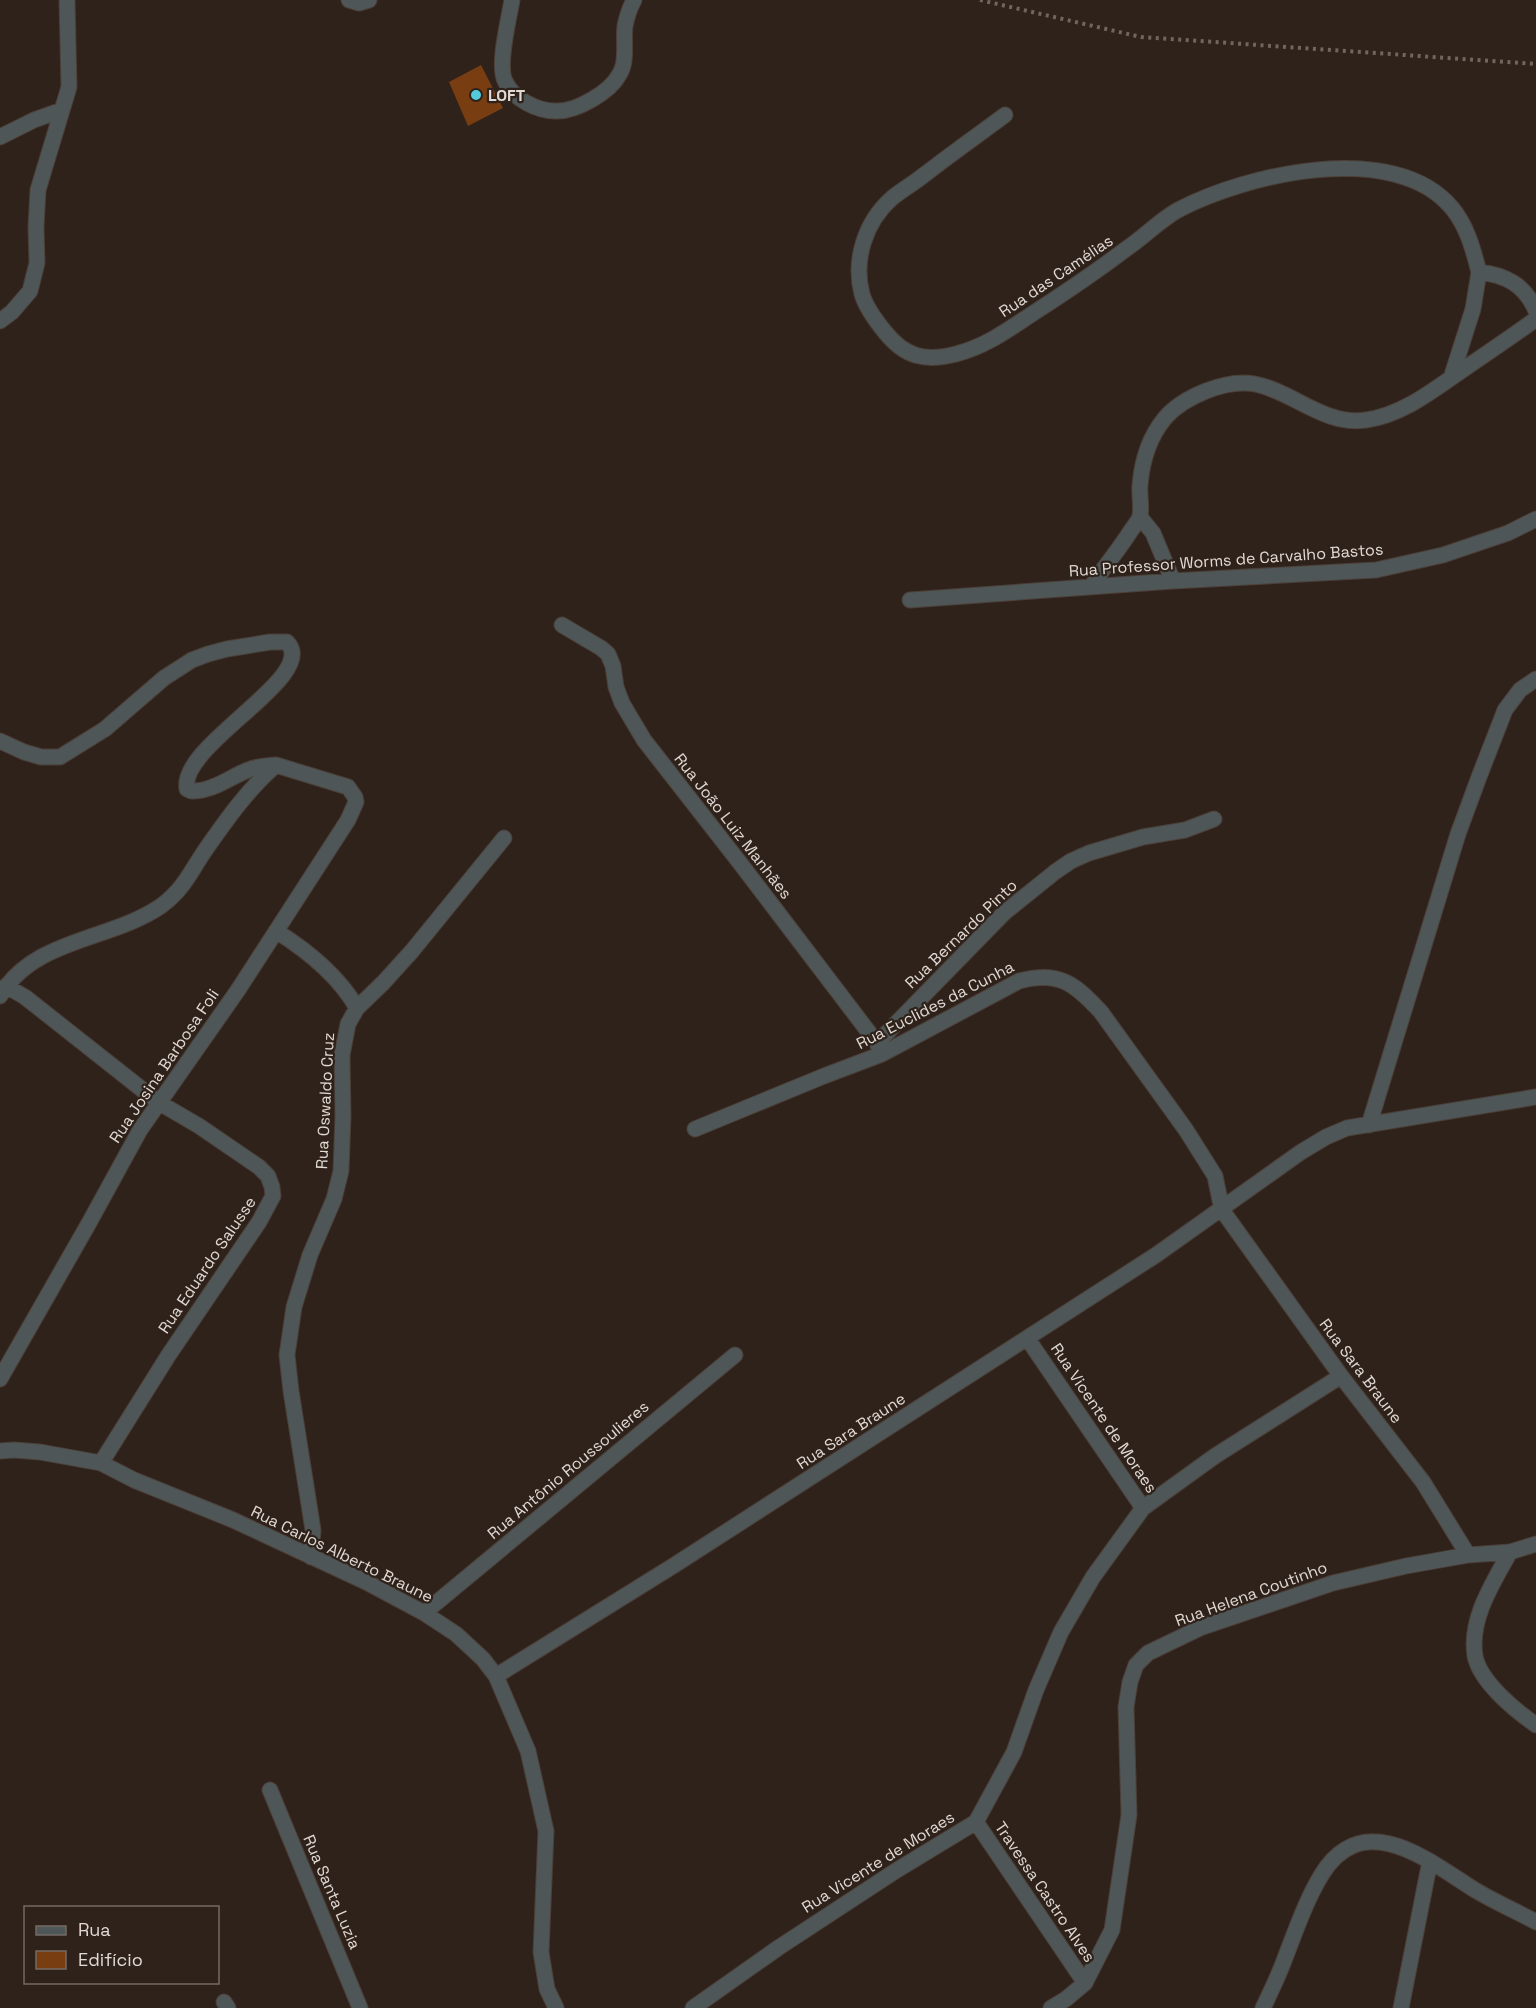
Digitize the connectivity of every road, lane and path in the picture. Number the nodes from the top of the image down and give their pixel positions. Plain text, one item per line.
1 (67, 0) edge
2 (349, 0) edge
3 (369, 0) edge
4 (512, 0) edge
5 (634, 0) edge
6 (980, 0) edge
7 (1536, 64) edge
8 (62, 110) junction
9 (1005, 116) dead end
10 (0, 136) edge
11 (1479, 272) junction
12 (1536, 311) edge
13 (1536, 319) edge
14 (0, 321) edge
15 (1451, 378) junction
16 (1140, 517) junction
17 (1536, 519) edge
18 (1173, 581) junction
19 (1091, 587) junction
20 (910, 600) dead end
21 (562, 625) dead end
22 (1536, 679) edge
23 (0, 741) edge
24 (276, 765) junction
25 (1214, 819) dead end
26 (504, 838) dead end
27 (276, 931) junction
28 (3, 991) edge
29 (357, 1008) junction
30 (880, 1049) junction
31 (1536, 1097) edge
32 (158, 1102) junction
33 (1369, 1125) junction
34 (695, 1129) dead end
35 (1221, 1210) junction
36 (1028, 1338) junction
37 (735, 1355) dead end
38 (1341, 1376) junction
39 (0, 1378) edge
40 (0, 1451) edge
41 (101, 1463) junction
42 (1143, 1508) junction
43 (1536, 1544) edge
44 (1510, 1552) junction
45 (1468, 1555) junction
46 (311, 1557) junction
47 (424, 1613) junction
48 (496, 1676) junction
49 (1536, 1725) edge
50 (270, 1790) dead end
51 (976, 1822) junction
52 (1430, 1861) junction
53 (1536, 1922) edge
54 (1085, 1983) junction
55 (360, 2008) edge
56 (556, 2008) edge
57 (693, 2008) edge
58 (1051, 2008) edge
59 (1263, 2008) edge
60 (1401, 2008) edge

1 - 8 street
2 - 3 street
4 - 5 street
6 - 7 path
8 - 10 street
8 - 14 street
9 - 11 street, Rua das Camélias
11 - 12 street
11 - 15 street, Rua das Camélias
13 - 15 street
15 - 16 street
16 - 18 street
16 - 19 street
17 - 18 street, Rua Professor Worms de Carvalho Bastos
18 - 19 street, Rua Professor Worms de Carvalho Bastos
19 - 20 street, Rua Professor Worms de Carvalho Bastos
21 - 30 street, Rua João Luiz Manhães
22 - 33 street
23 - 24 street
24 - 27 street, Rua Josina Barbosa Foli
24 - 28 street
25 - 30 street, Rua Bernardo Pinto
26 - 29 street, Rua Oswaldo Cruz
27 - 29 street
27 - 32 street, Rua Josina Barbosa Foli
28 - 32 street, Rua Eduardo Salusse
29 - 46 street, Rua Oswaldo Cruz
30 - 34 street, Rua Euclides da Cunha
30 - 35 street, Rua Euclides da Cunha
31 - 33 street, Rua Sara Braune
32 - 39 street, Rua Josina Barbosa Foli
32 - 41 street, Rua Eduardo Salusse
33 - 35 street, Rua Sara Braune
35 - 36 street, Rua Sara Braune
35 - 38 street, Rua Sara Braune
36 - 42 street, Rua Vicente de Moraes
36 - 48 street, Rua Sara Braune
37 - 47 street, Rua Antônio Roussoulieres
38 - 42 street
38 - 45 street, Rua Sara Braune
40 - 41 street, Rua Carlos Alberto Braune
41 - 46 street, Rua Carlos Alberto Braune
42 - 51 street, Rua Vicente de Moraes
43 - 44 street, Rua Helena Coutinho
44 - 45 street, Rua Helena Coutinho
44 - 49 street
45 - 54 street, Rua Helena Coutinho
46 - 47 street, Rua Carlos Alberto Braune
47 - 48 street, Rua Carlos Alberto Braune
48 - 56 street, Rua Carlos Alberto Braune
50 - 55 street, Rua Santa Luzia
51 - 54 street, Travessa Castro Alves
51 - 57 street, Rua Vicente de Moraes
52 - 53 street
52 - 59 street
52 - 60 street
54 - 58 street, Rua Helena Coutinho

